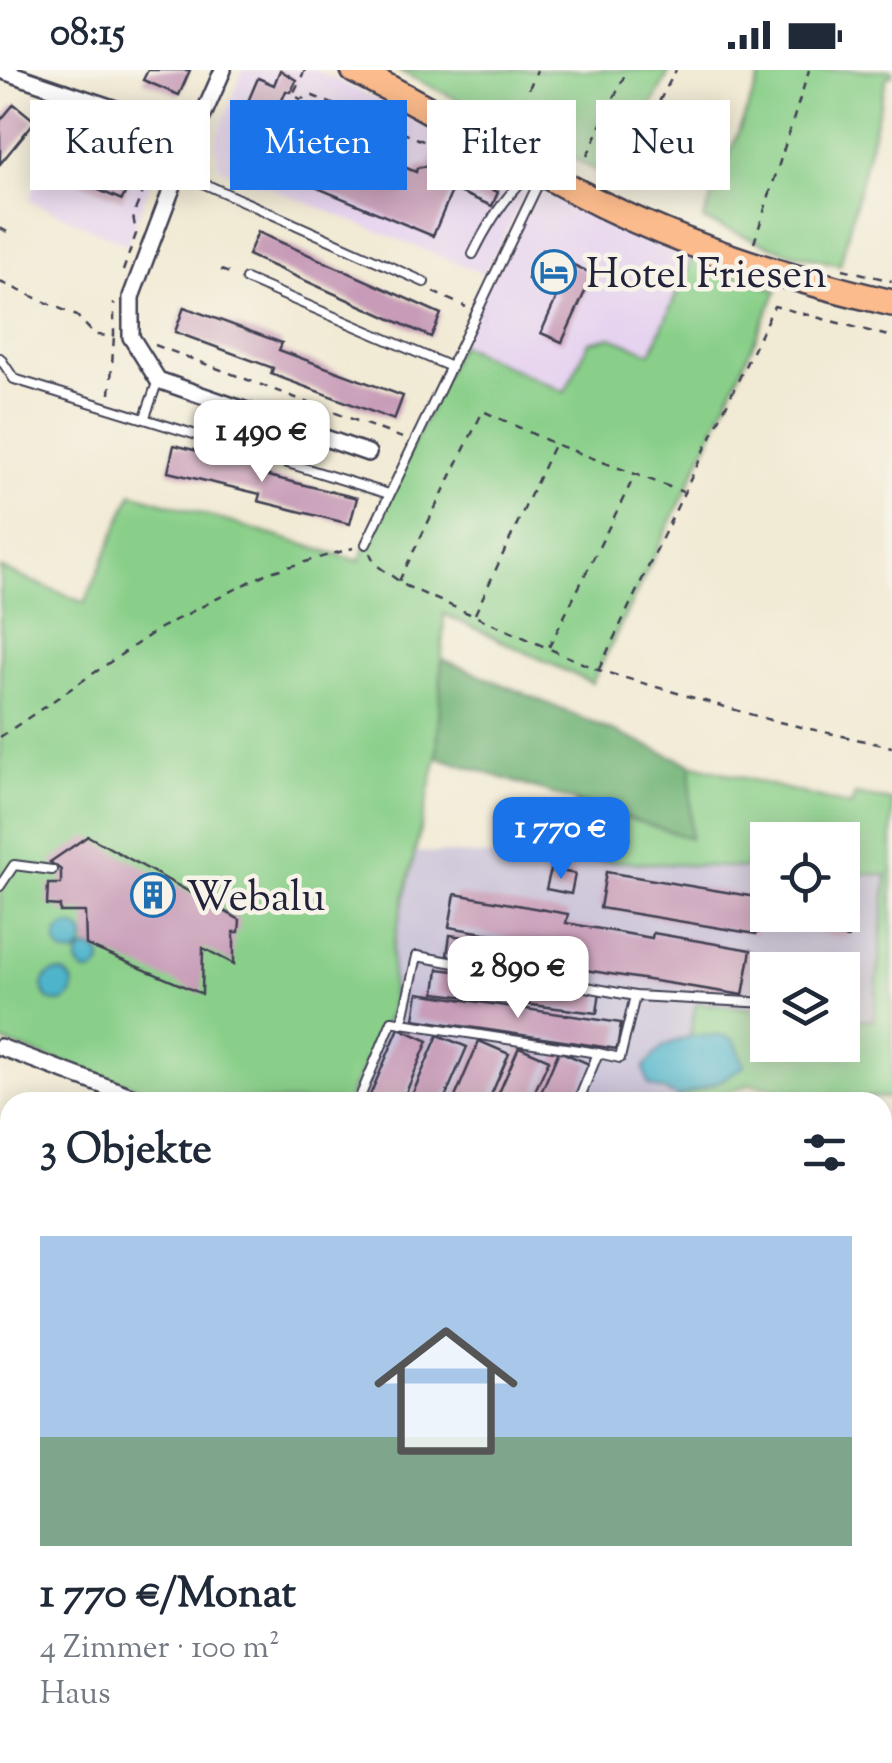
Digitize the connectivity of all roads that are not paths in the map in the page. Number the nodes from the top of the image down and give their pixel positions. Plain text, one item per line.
1 (223, 70) edge
2 (354, 70) edge
3 (3, 75) edge
4 (84, 100) edge
5 (210, 100) edge
6 (427, 110) edge
7 (210, 186) edge
8 (171, 190) edge
9 (512, 190) edge
10 (531, 190) edge
11 (575, 190) edge
12 (473, 254) dead end
13 (246, 280) road end
14 (424, 282) road end
15 (892, 303) edge
16 (0, 358) edge
17 (451, 367) junction
18 (158, 380) junction
19 (145, 418) junction
20 (368, 453) dead end
21 (389, 494) junction
22 (366, 544) road end
23 (52, 870) dead end
24 (0, 886) edge
25 (636, 996) junction
26 (750, 1002) edge
27 (402, 1023) junction
28 (0, 1047) edge
29 (598, 1053) junction
30 (119, 1092) edge
31 (362, 1092) edge
32 (582, 1092) edge

1 - 5 street
2 - 6 main road
3 - 4 street
7 - 14 lane
8 - 18 street
9 - 12 lane
10 - 17 lane
11 - 15 main road
13 - 17 lane
16 - 19 lane
17 - 21 lane
18 - 19 lane
18 - 20 street
19 - 21 lane
21 - 22 lane
23 - 24 lane
25 - 26 lane
25 - 27 lane
25 - 29 lane
27 - 29 lane
27 - 31 lane
28 - 30 street
29 - 32 lane

